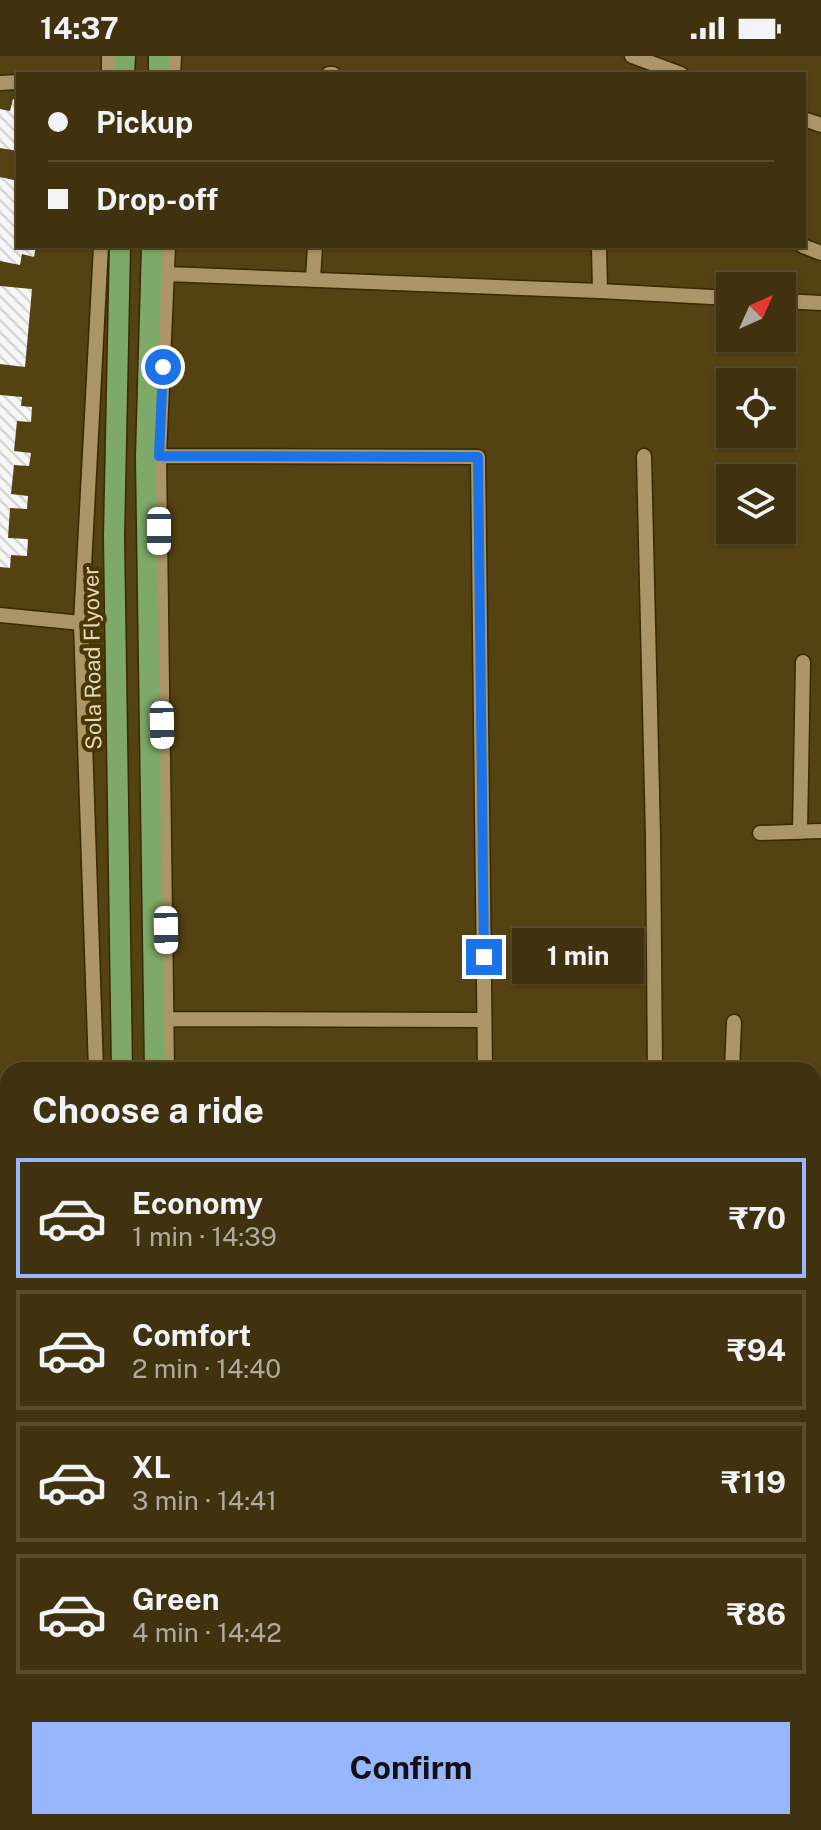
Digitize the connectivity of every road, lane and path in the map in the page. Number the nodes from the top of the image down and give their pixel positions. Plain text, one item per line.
1 (632, 56) edge
2 (676, 72) edge
3 (101, 248) edge
4 (120, 248) edge
5 (152, 248) edge
6 (168, 248) edge
7 (315, 248) edge
8 (599, 248) edge
9 (167, 274) junction
10 (313, 279) junction
11 (600, 291) junction
12 (716, 297) edge
13 (796, 302) edge
14 (821, 303) edge
15 (159, 456) junction
16 (644, 456) dead end
17 (0, 615) edge
18 (81, 623) junction
19 (803, 662) dead end
20 (821, 831) edge
21 (800, 832) junction
22 (760, 833) dead end
23 (167, 1019) junction
24 (484, 1020) junction
25 (734, 1022) dead end
26 (96, 1062) edge
27 (122, 1062) edge
28 (155, 1062) edge
29 (167, 1062) edge
30 (485, 1062) edge
31 (655, 1062) edge
32 (732, 1062) edge

1 - 2 street
3 - 18 street
4 - 27 main road, Sola Road Flyover
5 - 28 main road
6 - 9 street
7 - 10 street
8 - 11 street
9 - 10 street
9 - 15 street
10 - 11 street
11 - 12 street
13 - 14 street
15 - 23 street
15 - 24 street
16 - 31 street
17 - 18 street
18 - 26 street
19 - 21 street
20 - 21 street
21 - 22 street
23 - 24 street
23 - 29 street
24 - 30 street
25 - 32 street

